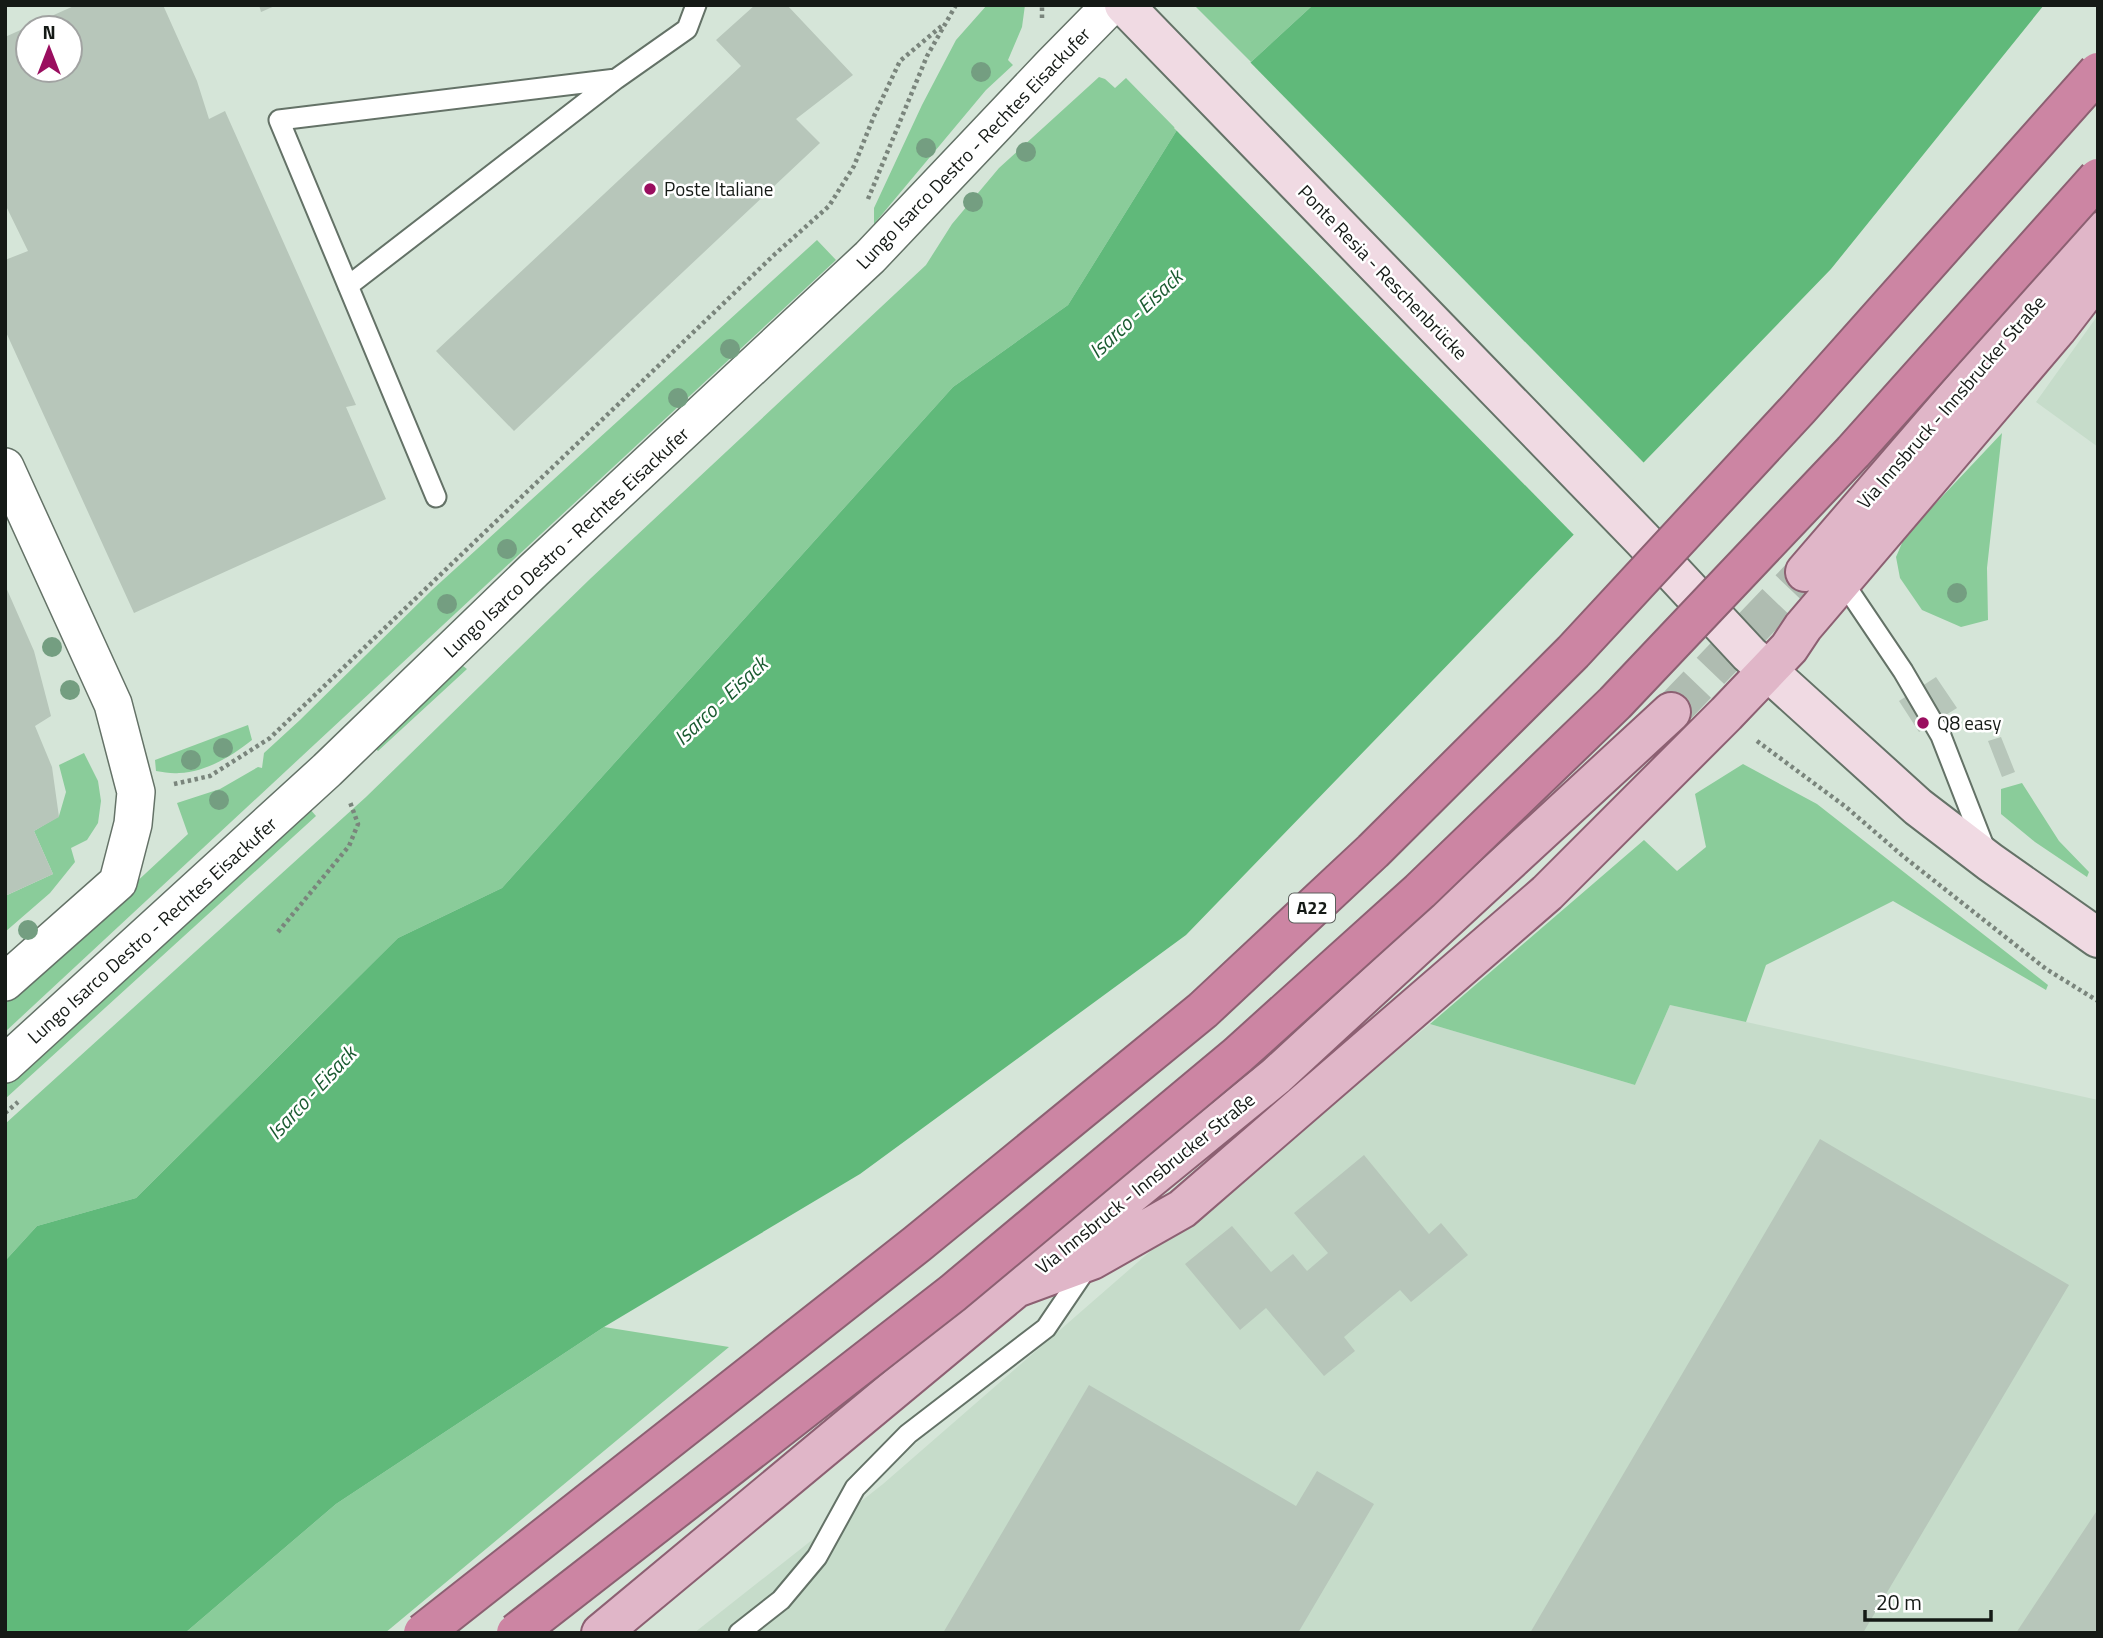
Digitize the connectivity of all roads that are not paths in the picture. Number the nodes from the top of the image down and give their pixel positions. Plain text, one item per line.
1 (696, 5) edge
2 (1111, 5) edge
3 (1124, 5) edge
4 (2098, 72) edge
5 (616, 79) junction
6 (2098, 178) edge
7 (2098, 232) edge
8 (2098, 276) edge
9 (348, 286) junction
10 (5, 467) edge
11 (436, 497) dead end
12 (1804, 572) tunnel mouth
13 (1843, 582) junction
14 (1768, 670) junction
15 (1671, 712) tunnel mouth
16 (1990, 862) junction
17 (2098, 938) edge
18 (5, 982) edge
19 (5, 1064) edge
20 (1092, 1260) junction
21 (1016, 1288) junction
22 (423, 1633) edge
23 (516, 1633) edge
24 (601, 1633) edge
25 (739, 1633) edge

1 - 5 lane
2 - 19 street, Lungo Isarco Destro - Rechtes Eisackufer
3 - 14 main road, Ponte Resia - Reschenbrücke
4 - 22 highway, A22, bridge
5 - 9 lane
5 - 9 lane
6 - 23 highway, bridge
7 - 12 main road, Via Innsbruck - Innsbrucker Straße
8 - 13 main road
9 - 11 lane
10 - 18 street
13 - 14 main road
13 - 16 lane
14 - 16 main road, Ponte Resia - Reschenbrücke
14 - 20 main road
15 - 21 main road, Via Innsbruck - Innsbrucker Straße
16 - 17 main road, Ponte Resia - Reschenbrücke
20 - 21 main road
20 - 25 lane
21 - 24 main road, Via Innsbruck - Innsbrucker Straße

